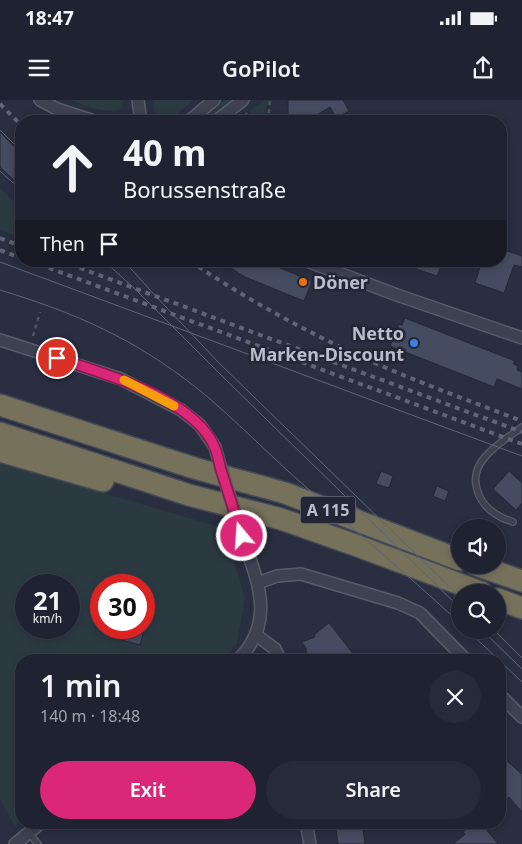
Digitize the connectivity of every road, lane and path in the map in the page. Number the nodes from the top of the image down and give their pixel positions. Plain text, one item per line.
1 (40, 100) edge
2 (138, 100) edge
3 (214, 100) edge
4 (270, 100) edge
5 (244, 106) edge
6 (76, 115) edge
7 (140, 115) edge
8 (196, 115) edge
9 (227, 115) edge
10 (269, 115) edge
11 (323, 267) edge
12 (40, 312) dead end
13 (33, 336) dead end
14 (522, 338) edge
15 (0, 340) edge
16 (0, 390) edge
17 (0, 405) edge
18 (522, 427) edge
19 (0, 433) edge
20 (96, 437) junction
21 (0, 451) edge
22 (189, 495) junction
23 (514, 522) dead end
24 (451, 557) edge
25 (502, 574) edge
26 (522, 581) edge
27 (258, 583) junction
28 (459, 584) edge
29 (506, 602) edge
30 (522, 608) edge
31 (256, 635) junction
32 (243, 654) edge
33 (277, 654) edge
34 (460, 654) edge
35 (506, 700) edge
36 (522, 717) edge
37 (34, 829) edge
38 (307, 829) edge
39 (29, 833) junction
40 (15, 844) edge
41 (38, 844) edge
42 (310, 844) edge

1 - 6 street
2 - 7 street
3 - 8 street
4 - 10 path
5 - 9 street
11 - 14 street
12 - 13 path
15 - 27 street, bridge
16 - 20 highway
17 - 20 highway, A 115
18 - 23 lane
19 - 22 highway, A 115
20 - 24 highway, A 115
21 - 22 highway
22 - 28 highway, A 115
25 - 26 highway
27 - 31 street
27 - 34 street
29 - 30 highway
31 - 32 street
31 - 33 street
35 - 36 street
37 - 39 street
38 - 42 street
39 - 40 street
39 - 41 lane

